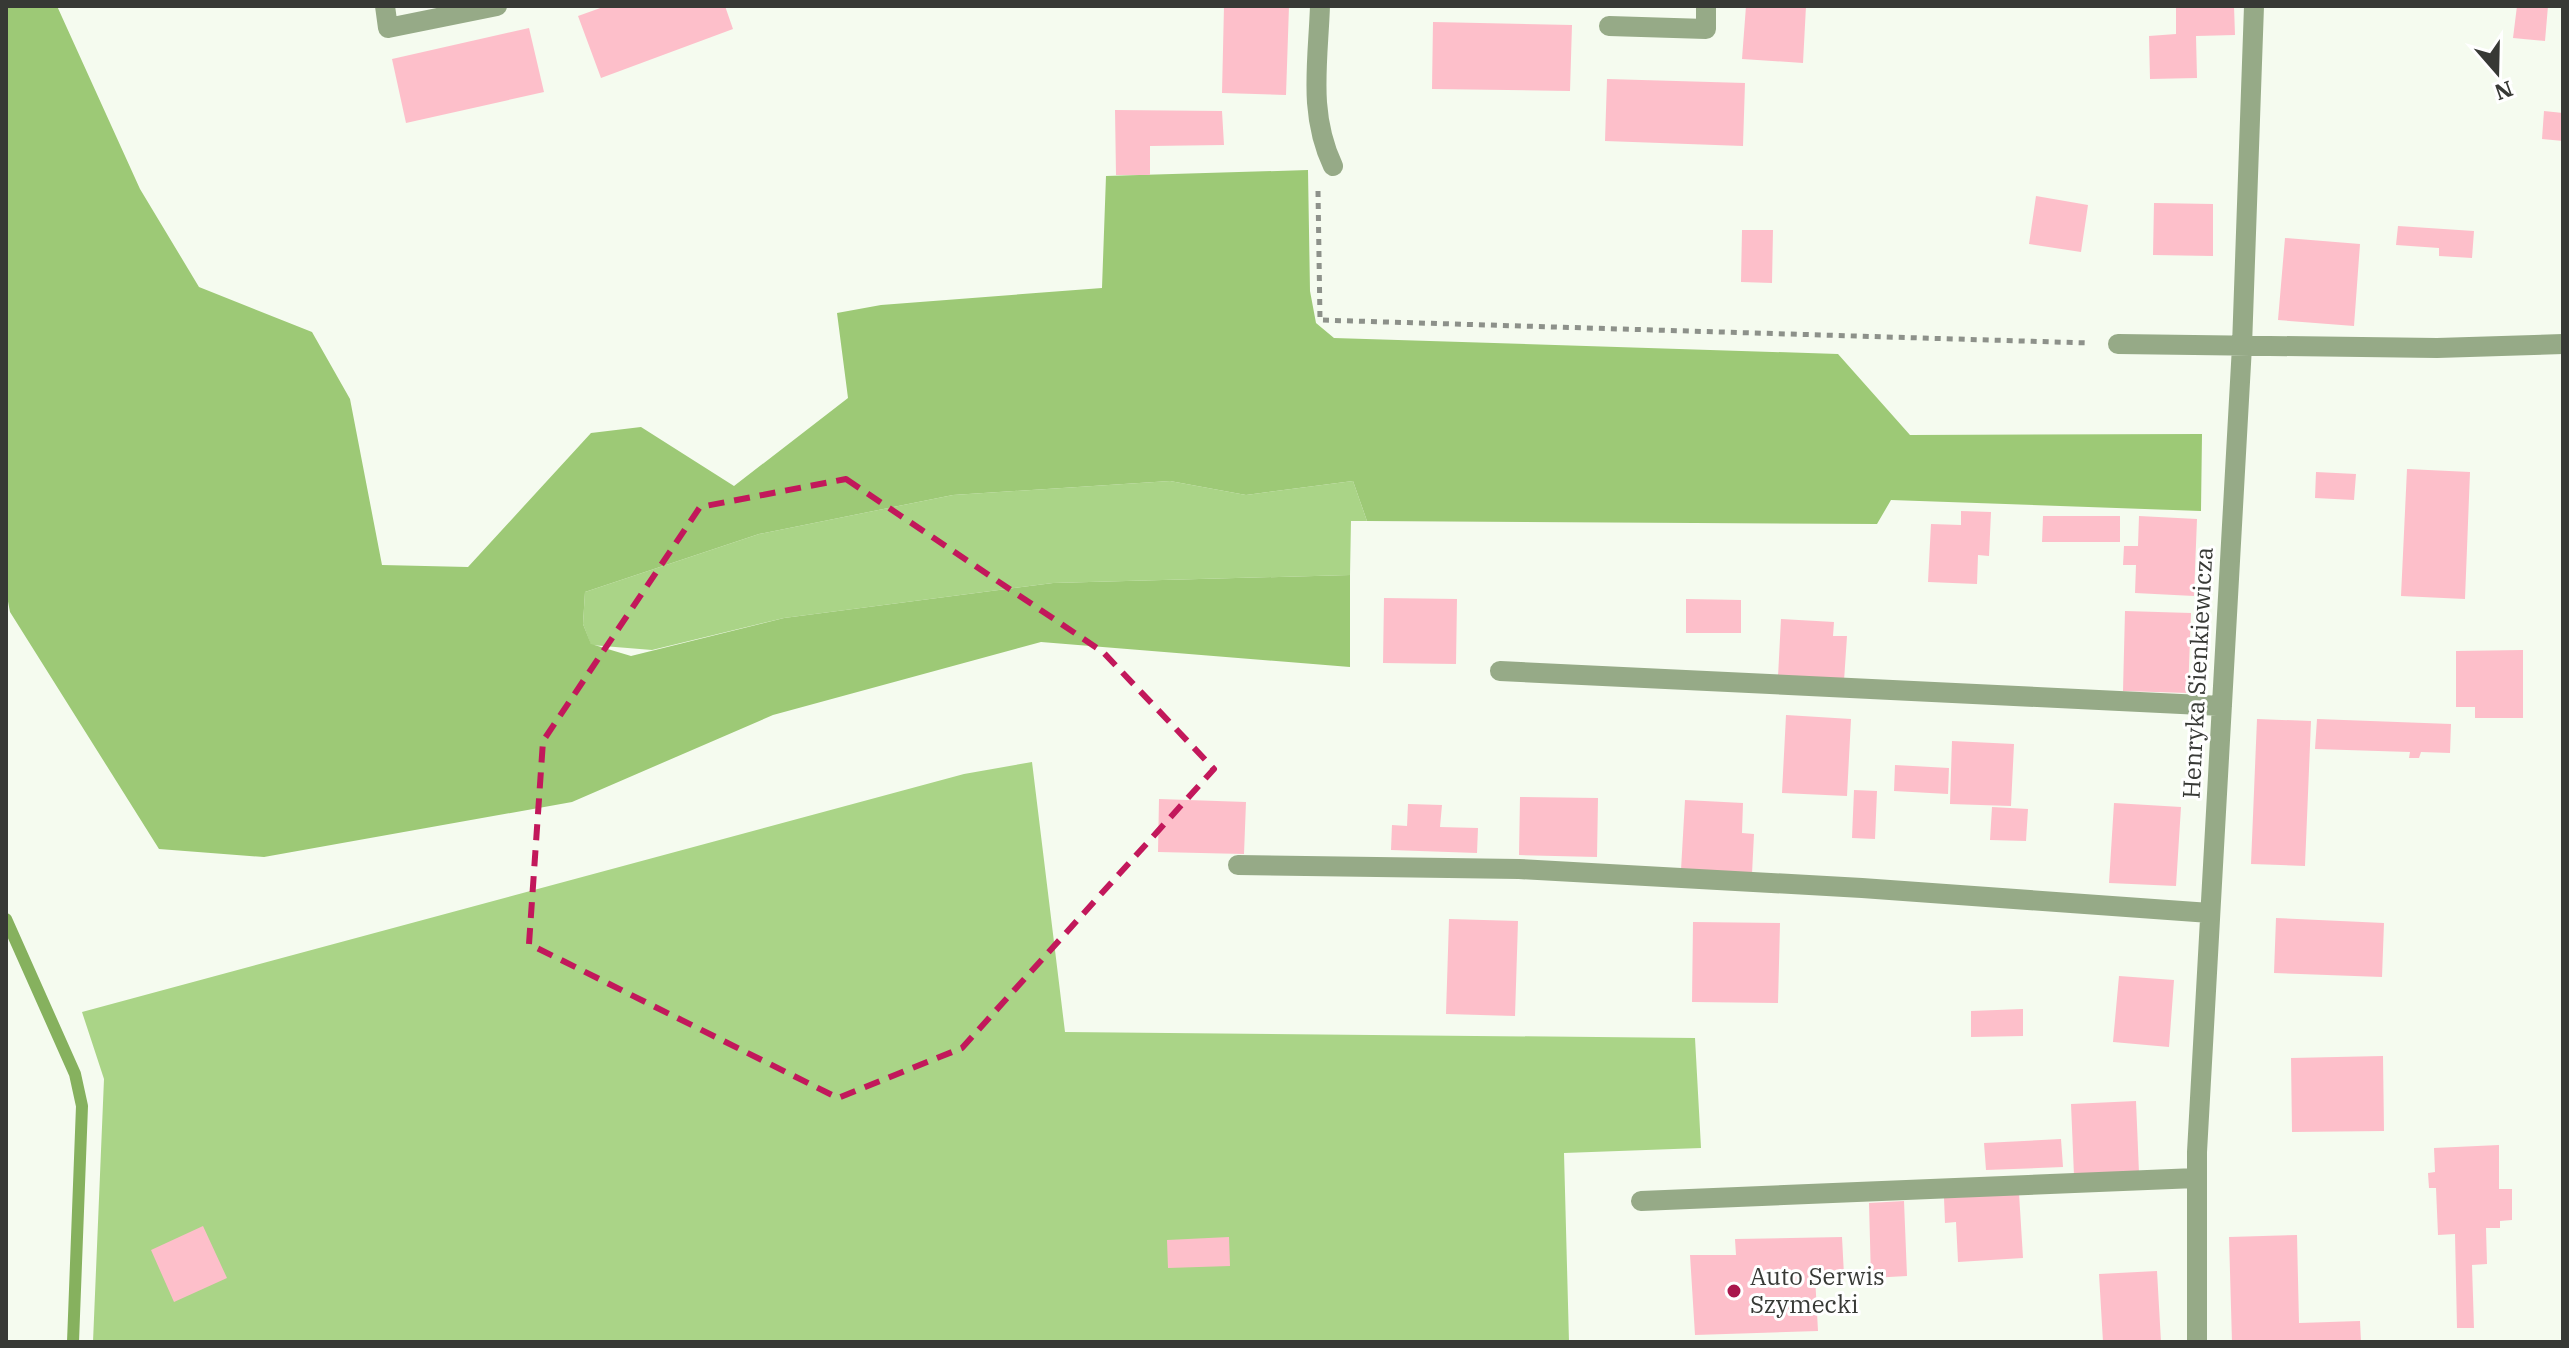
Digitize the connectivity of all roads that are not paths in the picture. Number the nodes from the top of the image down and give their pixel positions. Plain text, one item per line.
1 (385, 6) edge
2 (497, 6) edge
3 (1320, 6) edge
4 (1706, 6) edge
5 (2254, 6) edge
6 (1609, 26) dead end
7 (1333, 166) dead end
8 (2118, 344) road end
9 (2563, 344) edge
10 (2242, 346) junction
11 (1500, 671) dead end
12 (2222, 706) junction
13 (1238, 865) dead end
14 (2210, 913) junction
15 (2196, 1178) junction
16 (1641, 1201) dead end
17 (2197, 1342) edge

1 - 2 street
3 - 7 street
4 - 6 street
5 - 10 street, Henryka Sienkiewicza
8 - 10 street
9 - 10 street
10 - 12 street, Henryka Sienkiewicza
11 - 12 street
12 - 14 street, Henryka Sienkiewicza
13 - 14 street
14 - 15 street, Henryka Sienkiewicza
15 - 16 street
15 - 17 street, Henryka Sienkiewicza

